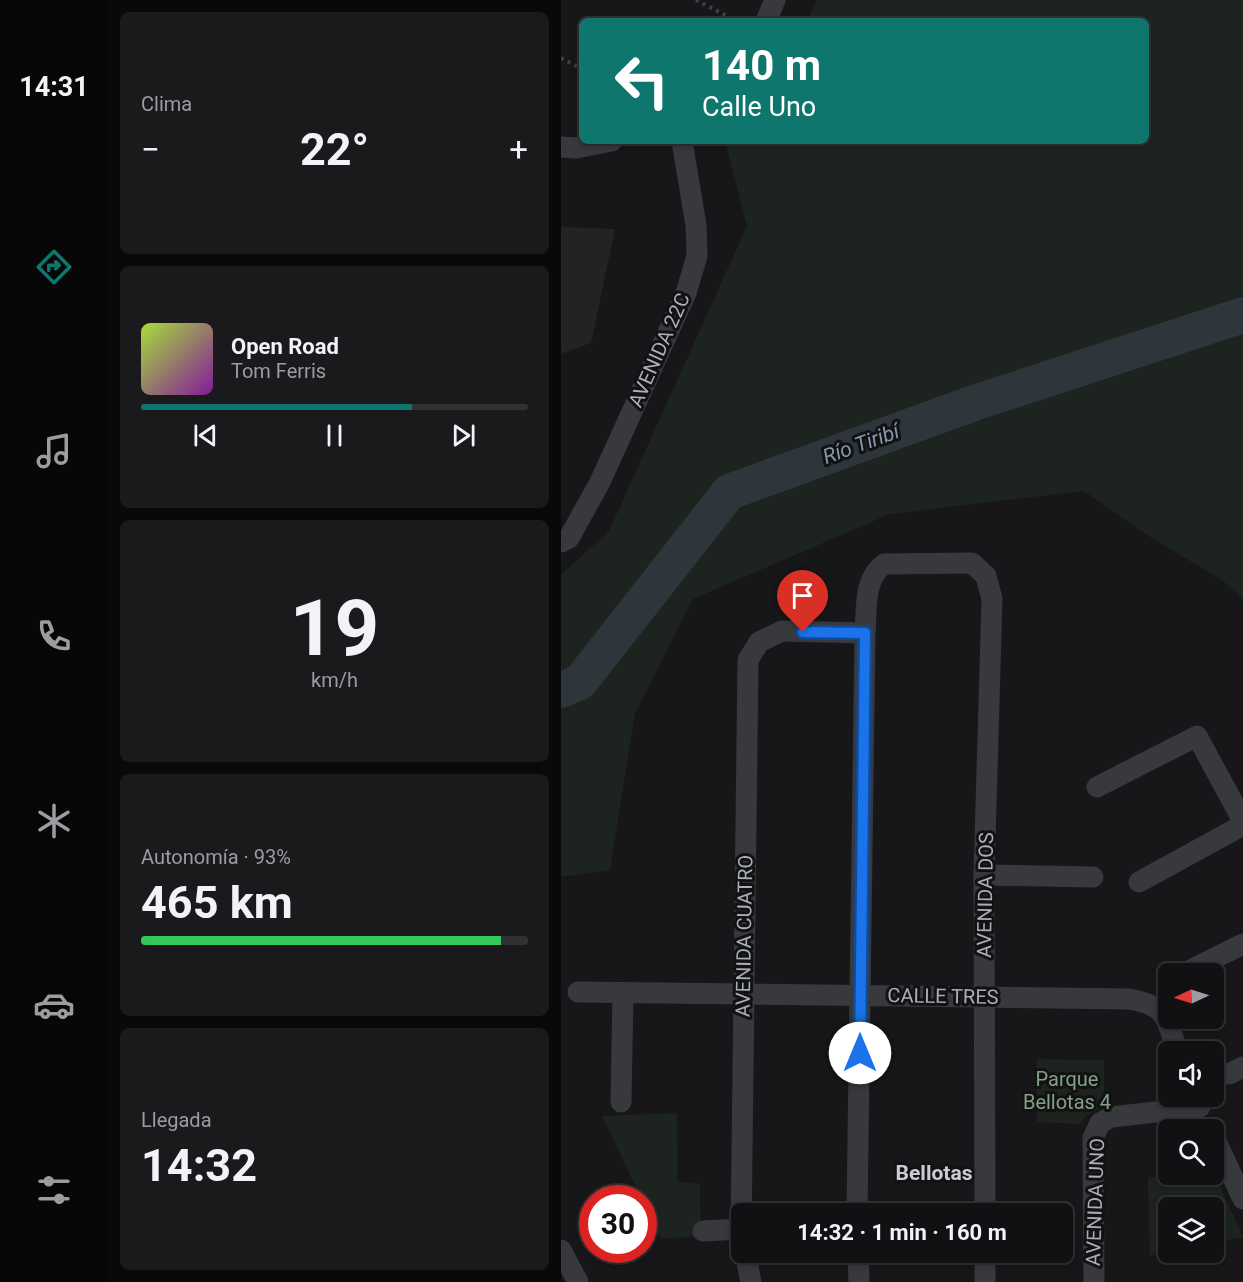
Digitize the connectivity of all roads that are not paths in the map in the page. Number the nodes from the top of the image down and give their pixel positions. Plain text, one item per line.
1 (775, 0) edge
2 (767, 18) edge
3 (597, 144) edge
4 (682, 144) edge
5 (561, 147) edge
6 (561, 542) edge
7 (865, 633) junction
8 (1097, 787) dead end
9 (1243, 823) edge
10 (984, 875) junction
11 (1093, 877) dead end
12 (1139, 882) dead end
13 (1243, 944) edge
14 (1206, 963) edge
15 (577, 992) dead end
16 (623, 993) junction
17 (743, 994) junction
18 (860, 994) junction
19 (984, 998) junction
20 (1174, 1041) edge
21 (621, 1102) dead end
22 (1169, 1107) edge
23 (1224, 1158) edge
24 (1243, 1199) edge
25 (741, 1203) edge
26 (857, 1203) edge
27 (985, 1203) edge
28 (703, 1231) dead end
29 (731, 1231) edge
30 (561, 1250) edge
31 (747, 1263) edge
32 (858, 1263) edge
33 (985, 1263) edge
34 (577, 1282) edge
35 (751, 1282) edge
36 (859, 1282) edge
37 (985, 1282) edge
38 (1094, 1282) edge

1 - 2 street
3 - 5 street
4 - 6 street, AVENIDA 22C
7 - 10 street, AVENIDA DOS
7 - 17 street, AVENIDA CUATRO
7 - 18 street
8 - 9 street
9 - 12 street
10 - 11 street
10 - 19 street, AVENIDA DOS
13 - 14 street
15 - 16 street, CALLE TRES
16 - 17 street, CALLE TRES
16 - 21 street
17 - 18 street, CALLE TRES
17 - 25 street, AVENIDA CUATRO
18 - 19 street, CALLE TRES
18 - 26 street
19 - 20 street, CALLE TRES
19 - 27 street, AVENIDA DOS
22 - 38 street, AVENIDA UNO
23 - 24 street
28 - 29 street
30 - 34 street
31 - 35 street
32 - 36 street
33 - 37 street

